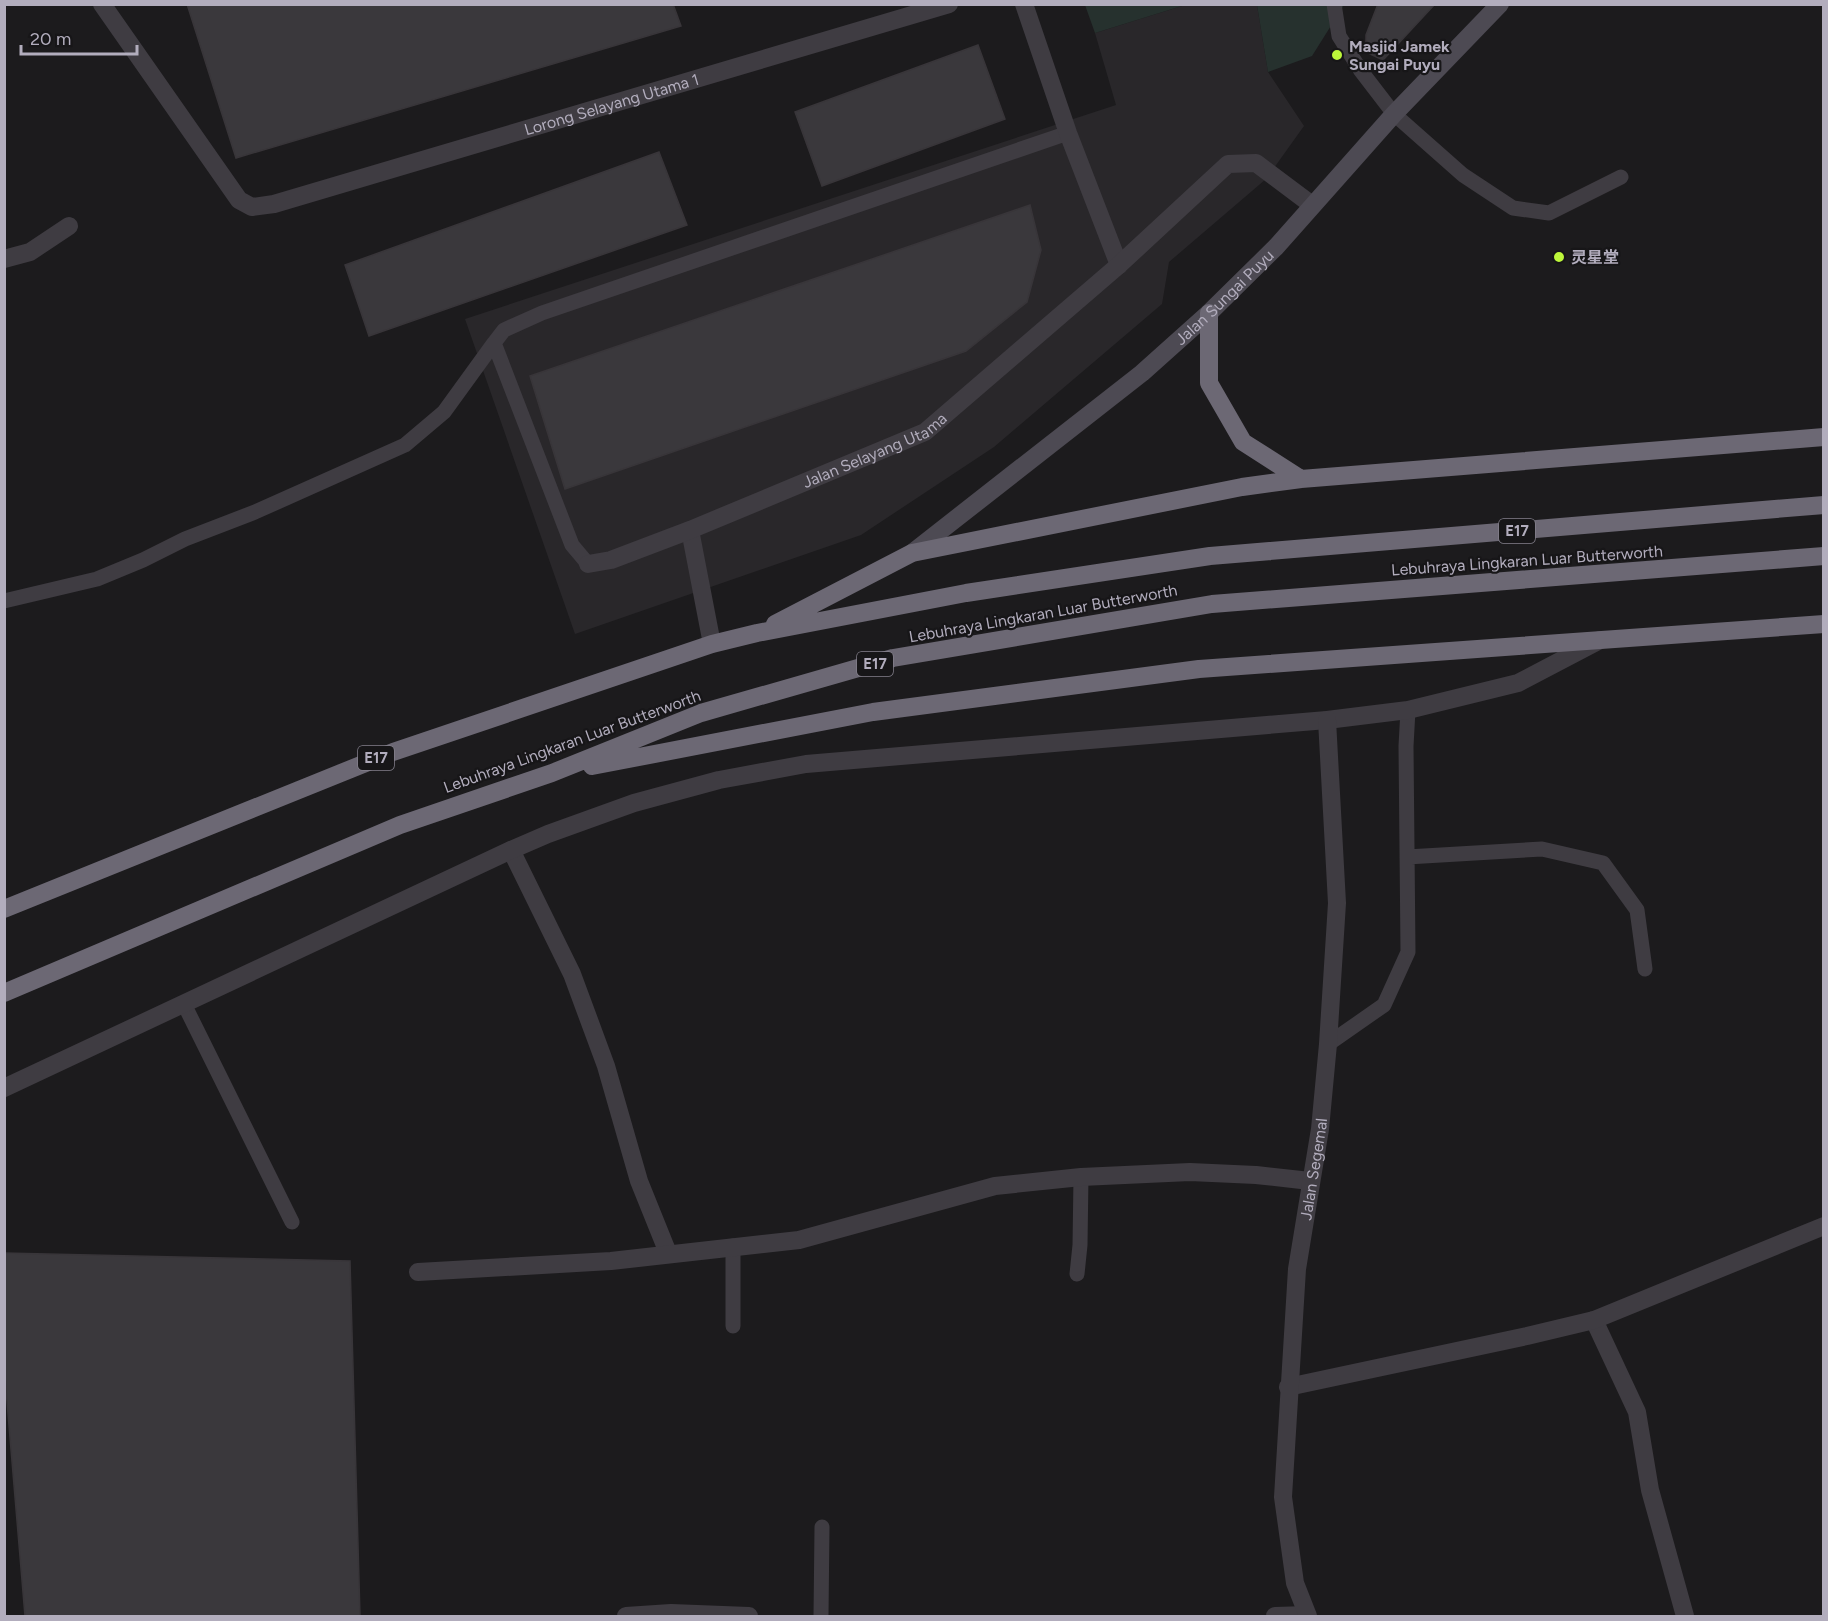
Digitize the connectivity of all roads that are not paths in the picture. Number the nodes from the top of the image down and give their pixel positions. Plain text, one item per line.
1 (102, 4) edge
2 (949, 4) edge
3 (1024, 4) edge
4 (1334, 4) edge
5 (1500, 4) edge
6 (1394, 114) junction
7 (1068, 133) junction
8 (1621, 177) dead end
9 (1312, 205) junction
10 (69, 226) dead end
11 (4, 260) edge
12 (1119, 265) junction
13 (1209, 313) junction
14 (494, 343) junction
15 (1824, 437) edge
16 (1301, 479) junction
17 (1824, 505) edge
18 (690, 530) junction
19 (912, 553) junction
20 (1824, 556) edge
21 (588, 564) joint
22 (4, 602) edge
23 (1824, 624) edge
24 (757, 633) junction
25 (1601, 639) junction
26 (712, 644) junction
27 (1408, 710) junction
28 (1327, 720) junction
29 (552, 773) junction
30 (511, 850) junction
31 (1407, 857) junction
32 (4, 909) edge
33 (1645, 969) dead end
34 (4, 993) edge
35 (184, 1004) junction
36 (1328, 1044) junction
37 (4, 1088) edge
38 (1081, 1177) junction
39 (1310, 1181) junction
40 (292, 1222) dead end
41 (1824, 1226) edge
42 (733, 1246) junction
43 (668, 1253) junction
44 (418, 1272) dead end
45 (1077, 1274) dead end
46 (1594, 1320) junction
47 (733, 1326) dead end
48 (1288, 1388) junction
49 (822, 1527) dead end
50 (1308, 1616) edge
51 (626, 1617) edge
52 (749, 1617) edge
53 (821, 1617) edge
54 (1275, 1617) edge
55 (1685, 1617) edge

1 - 2 street, Lorong Selayang Utama 1
3 - 7 street
4 - 6 lane
5 - 6 main road, Jalan Sungai Puyu
6 - 8 lane
6 - 9 main road, Jalan Sungai Puyu
7 - 12 street
7 - 14 lane
9 - 12 street, Jalan Selayang Utama
9 - 13 main road, Jalan Sungai Puyu
10 - 11 street
12 - 18 street, Jalan Selayang Utama
13 - 16 highway
13 - 19 main road, Jalan Sungai Puyu
14 - 21 lane
14 - 22 lane
15 - 16 highway
16 - 19 highway
17 - 24 highway, Lebuhraya Lingkaran Luar Butterworth / E17
18 - 21 street, Jalan Selayang Utama
18 - 26 street
19 - 24 highway
20 - 29 highway, Lebuhraya Lingkaran Luar Butterworth / E17
23 - 25 highway
24 - 26 highway, Lebuhraya Lingkaran Luar Butterworth / E17
25 - 27 street
25 - 29 highway
26 - 32 highway, Lebuhraya Lingkaran Luar Butterworth / E17
27 - 28 street
27 - 31 lane
28 - 30 street
28 - 36 street, Jalan Segemal
29 - 34 highway, Lebuhraya Lingkaran Luar Butterworth / E17
30 - 35 street
30 - 43 street
31 - 33 lane
31 - 36 lane
35 - 37 street
35 - 40 lane
36 - 39 street, Jalan Segemal
38 - 39 street
38 - 42 street
38 - 45 lane
39 - 48 street, Jalan Segemal
41 - 46 street
42 - 43 street
42 - 47 lane
43 - 44 street
46 - 48 street
46 - 55 street
48 - 50 street, Jalan Segemal
49 - 53 lane
50 - 54 street
51 - 52 street

